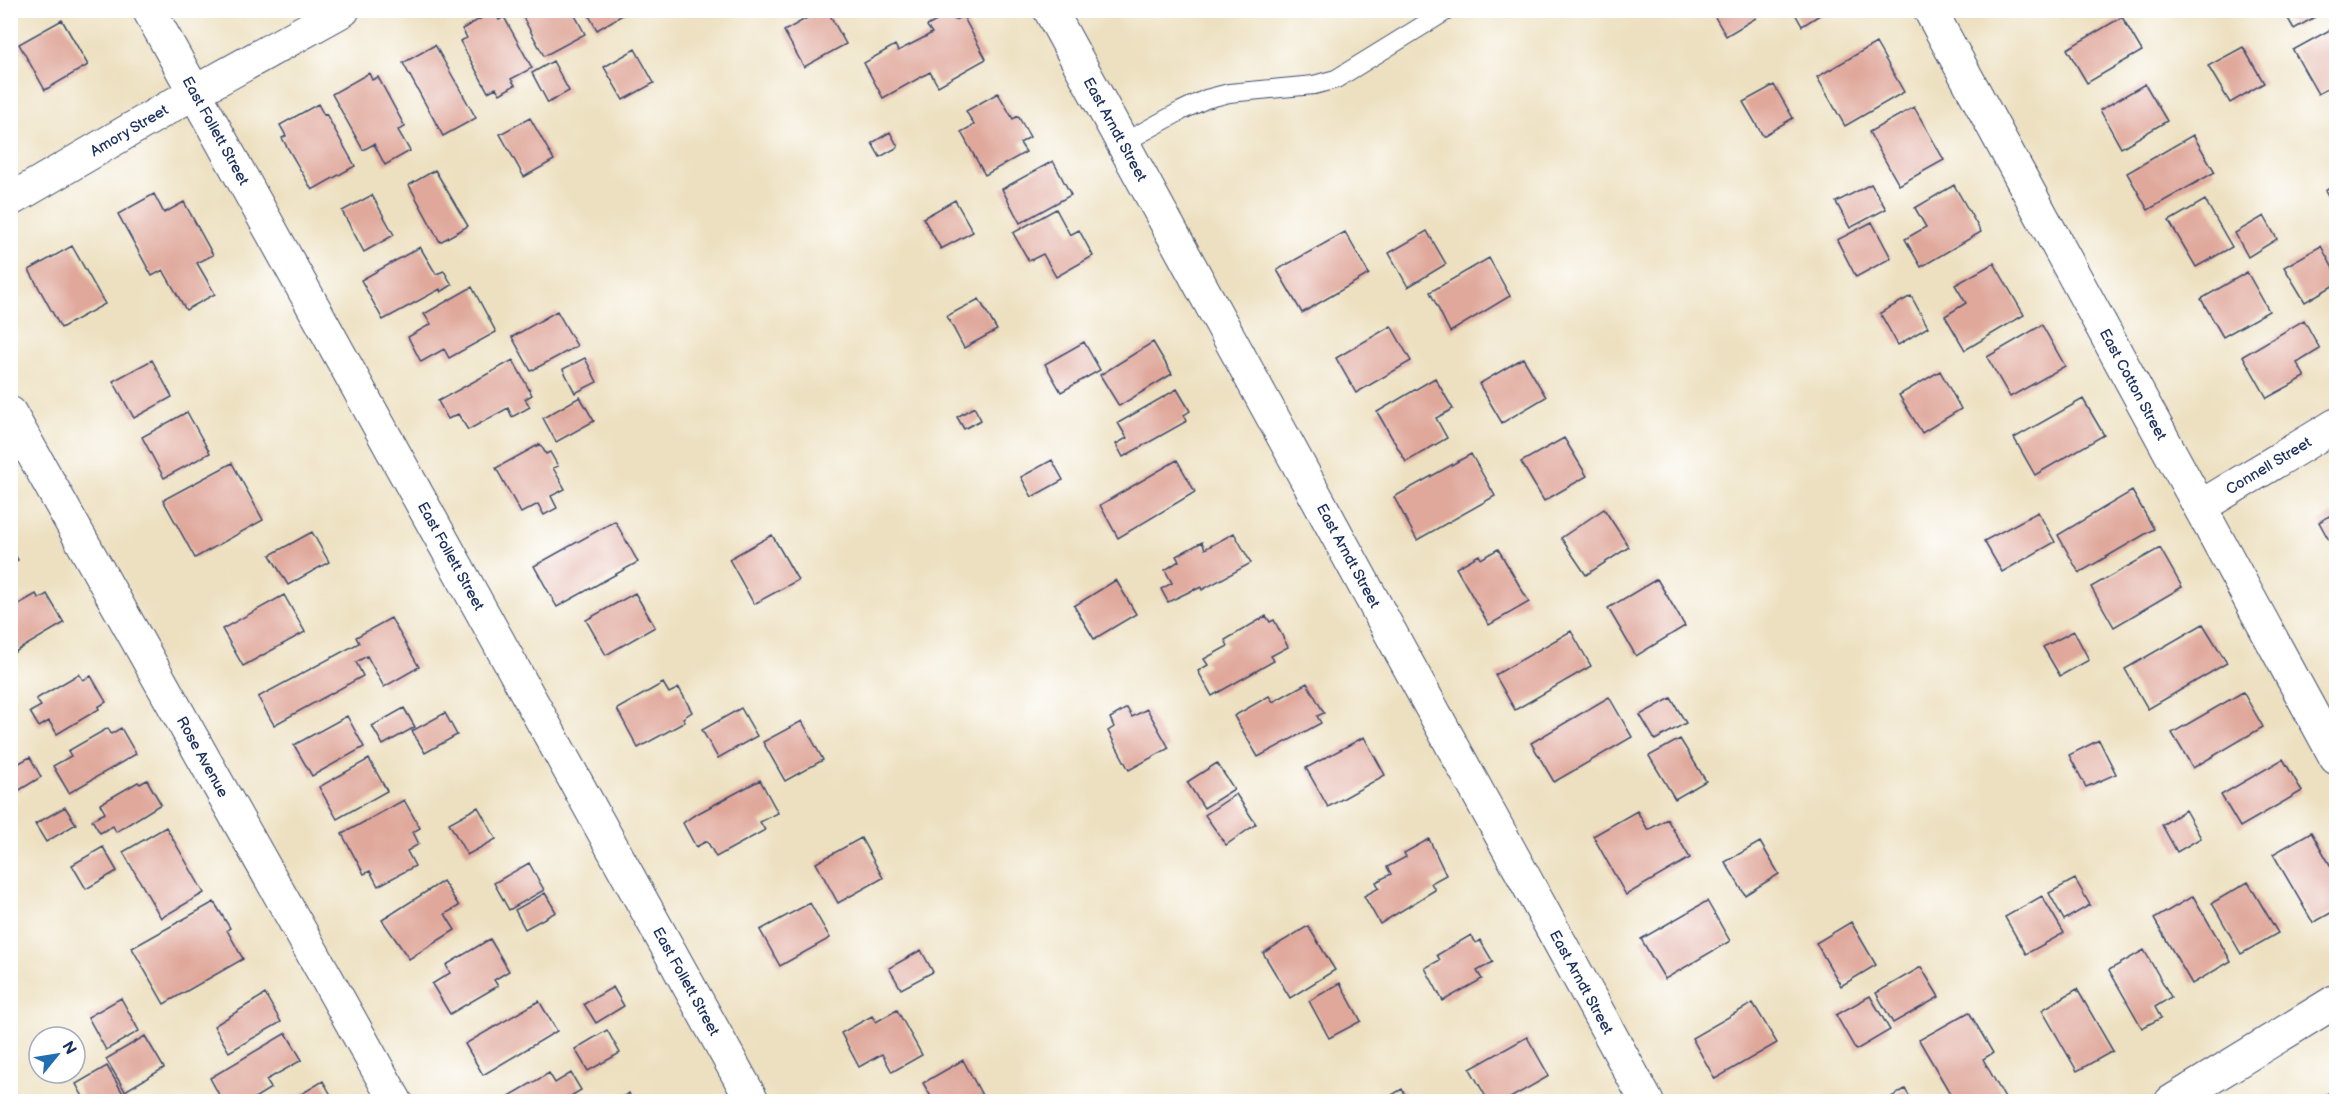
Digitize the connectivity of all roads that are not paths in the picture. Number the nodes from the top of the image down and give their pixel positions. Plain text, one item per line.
1 (149, 10) edge
2 (343, 10) edge
3 (1050, 10) edge
4 (1448, 10) edge
5 (1930, 10) edge
6 (195, 92) junction
7 (1123, 143) junction
8 (10, 200) edge
9 (10, 413) edge
10 (2337, 425) edge
11 (2200, 507) junction
12 (2337, 758) edge
13 (2337, 1001) edge
14 (396, 1101) edge
15 (753, 1101) edge
16 (1647, 1101) edge
17 (2171, 1101) edge

1 - 6 street, East Follett Street
2 - 6 street, Amory Street
3 - 7 street, East Arndt Street
4 - 7 lane
5 - 11 street, East Cotton Street
6 - 8 street, Amory Street
6 - 15 street, East Follett Street
7 - 16 street, East Arndt Street
9 - 14 street, Rose Avenue
10 - 11 street, Connell Street
11 - 12 street, East Cotton Street
13 - 17 street

